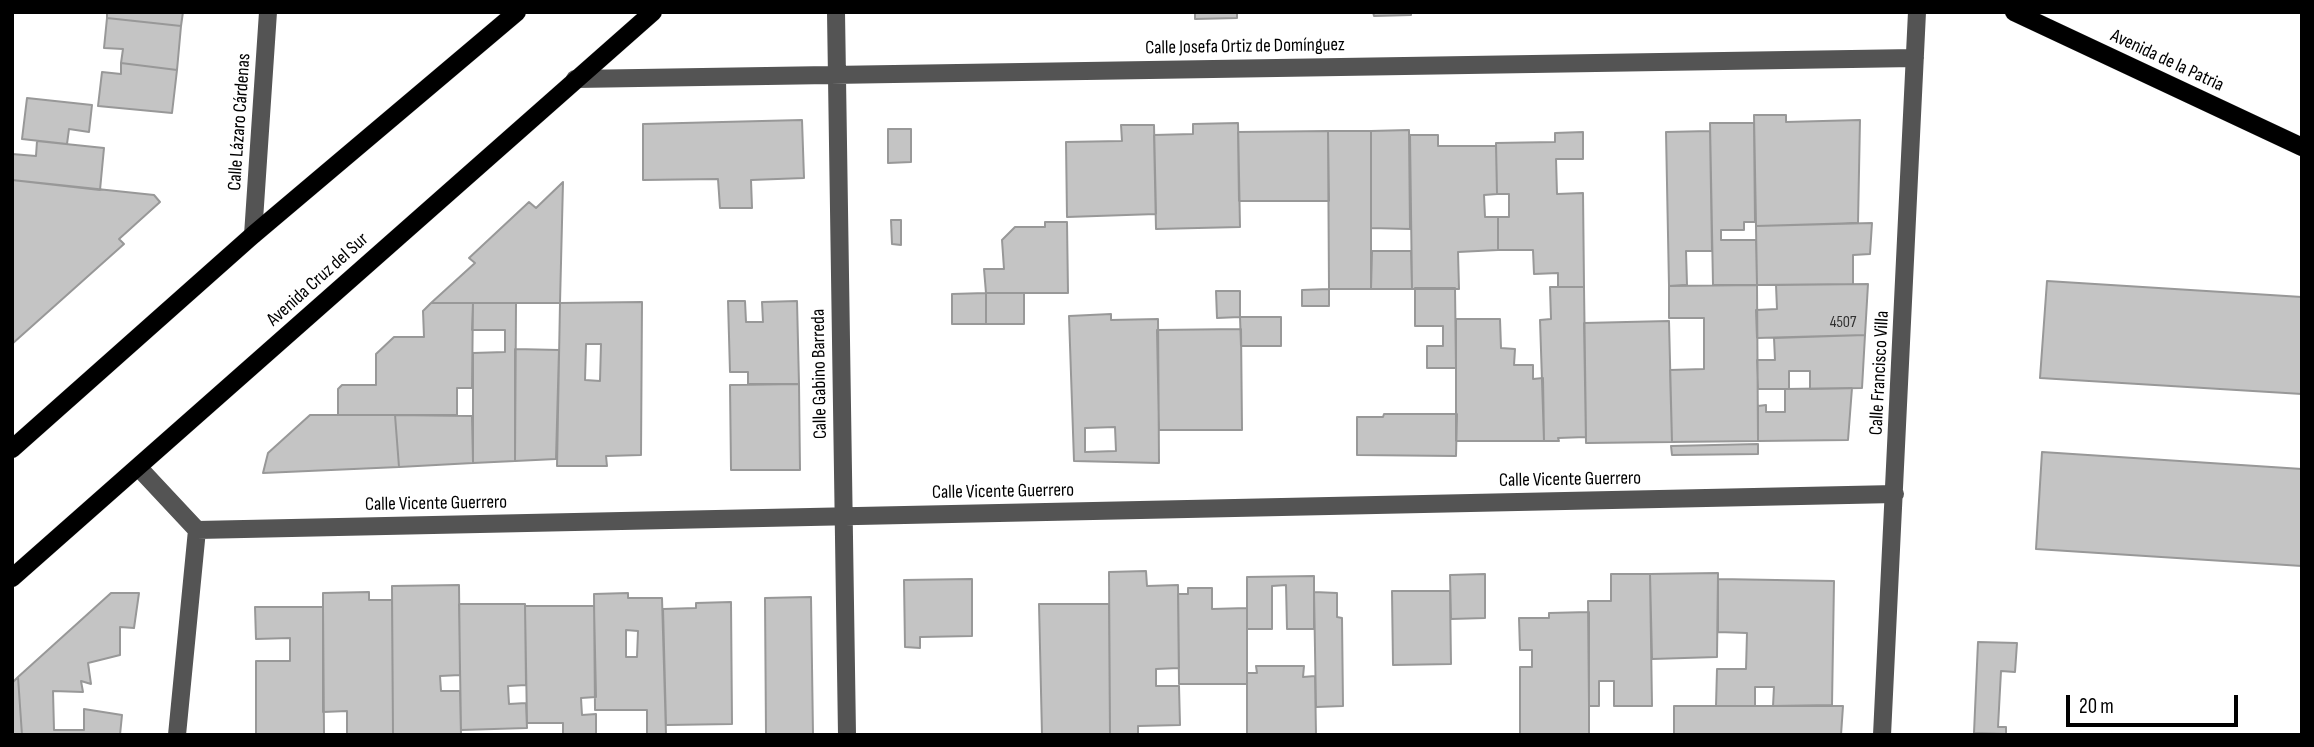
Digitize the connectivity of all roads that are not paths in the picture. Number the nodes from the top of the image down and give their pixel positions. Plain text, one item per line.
1 (268, 12) edge
2 (517, 12) edge
3 (653, 12) edge
4 (836, 12) edge
5 (1917, 12) edge
6 (2014, 12) edge
7 (1914, 58) junction
8 (837, 73) junction
9 (575, 79) junction
10 (2302, 147) edge
11 (253, 234) junction
12 (12, 449) edge
13 (139, 468) junction
14 (1895, 494) junction
15 (844, 517) junction
16 (197, 530) junction
17 (12, 578) edge
18 (177, 735) edge
19 (847, 735) edge
20 (1882, 735) edge

1 - 11 street, Calle Lázaro Cárdenas
2 - 11 main road
3 - 9 main road, Avenida Cruz del Sur
4 - 8 street, Calle Gabino Barreda
5 - 7 street, Calle Francisco Villa
6 - 10 main road, Avenida de la Patria
7 - 8 street, Calle Josefa Ortiz de Domínguez
7 - 14 street, Calle Francisco Villa
8 - 9 street, Calle Josefa Ortiz de Domínguez
8 - 15 street, Calle Gabino Barreda
9 - 13 main road, Avenida Cruz del Sur
11 - 12 main road
13 - 16 street
13 - 17 main road, Avenida Cruz del Sur
14 - 15 street, Calle Vicente Guerrero
14 - 20 street, Calle Francisco Villa
15 - 16 street, Calle Vicente Guerrero
15 - 19 street, Calle Gabino Barreda
16 - 18 street

